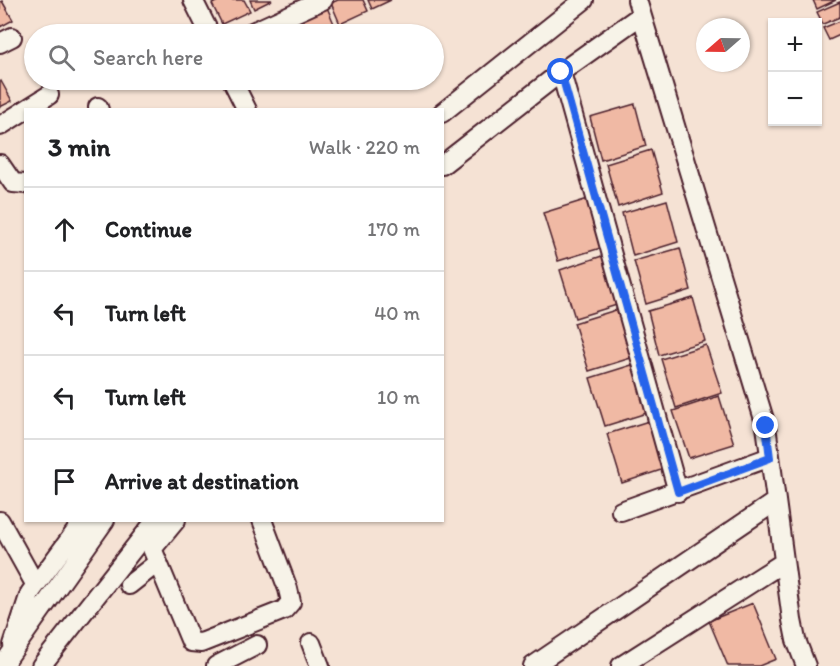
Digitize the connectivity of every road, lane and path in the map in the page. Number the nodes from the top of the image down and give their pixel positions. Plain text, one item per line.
1 (193, 0) edge
2 (323, 0) edge
3 (584, 0) edge
4 (639, 8) edge
5 (205, 24) edge
6 (270, 24) edge
7 (561, 72) junction
8 (237, 90) edge
9 (49, 95) dead end
10 (28, 108) edge
11 (245, 108) edge
12 (24, 111) edge
13 (444, 111) edge
14 (0, 126) edge
15 (444, 163) edge
16 (0, 164) edge
17 (24, 184) edge
18 (770, 458) junction
19 (678, 492) junction
20 (776, 501) junction
21 (621, 512) dead end
22 (0, 521) edge
23 (82, 522) edge
24 (104, 522) edge
25 (173, 522) edge
26 (263, 522) edge
27 (152, 535) edge
28 (784, 562) junction
29 (35, 584) junction
30 (129, 585) dead end
31 (311, 643) dead end
32 (257, 645) dead end
33 (6, 661) edge
34 (41, 666) edge
35 (216, 666) edge
36 (320, 666) edge
37 (533, 666) edge
38 (621, 666) edge
39 (806, 666) edge

1 - 5 street
2 - 6 street
3 - 13 street
4 - 7 street
4 - 18 street
7 - 15 street
7 - 19 street
8 - 11 street
9 - 10 street
12 - 14 street
16 - 17 street
18 - 19 street
18 - 20 street
19 - 21 street
20 - 28 street
20 - 37 street
22 - 29 street
23 - 29 street
24 - 33 street
25 - 27 street
26 - 27 street
27 - 30 street
27 - 34 street
28 - 38 street
28 - 39 street
29 - 33 street
31 - 36 street
32 - 35 street

